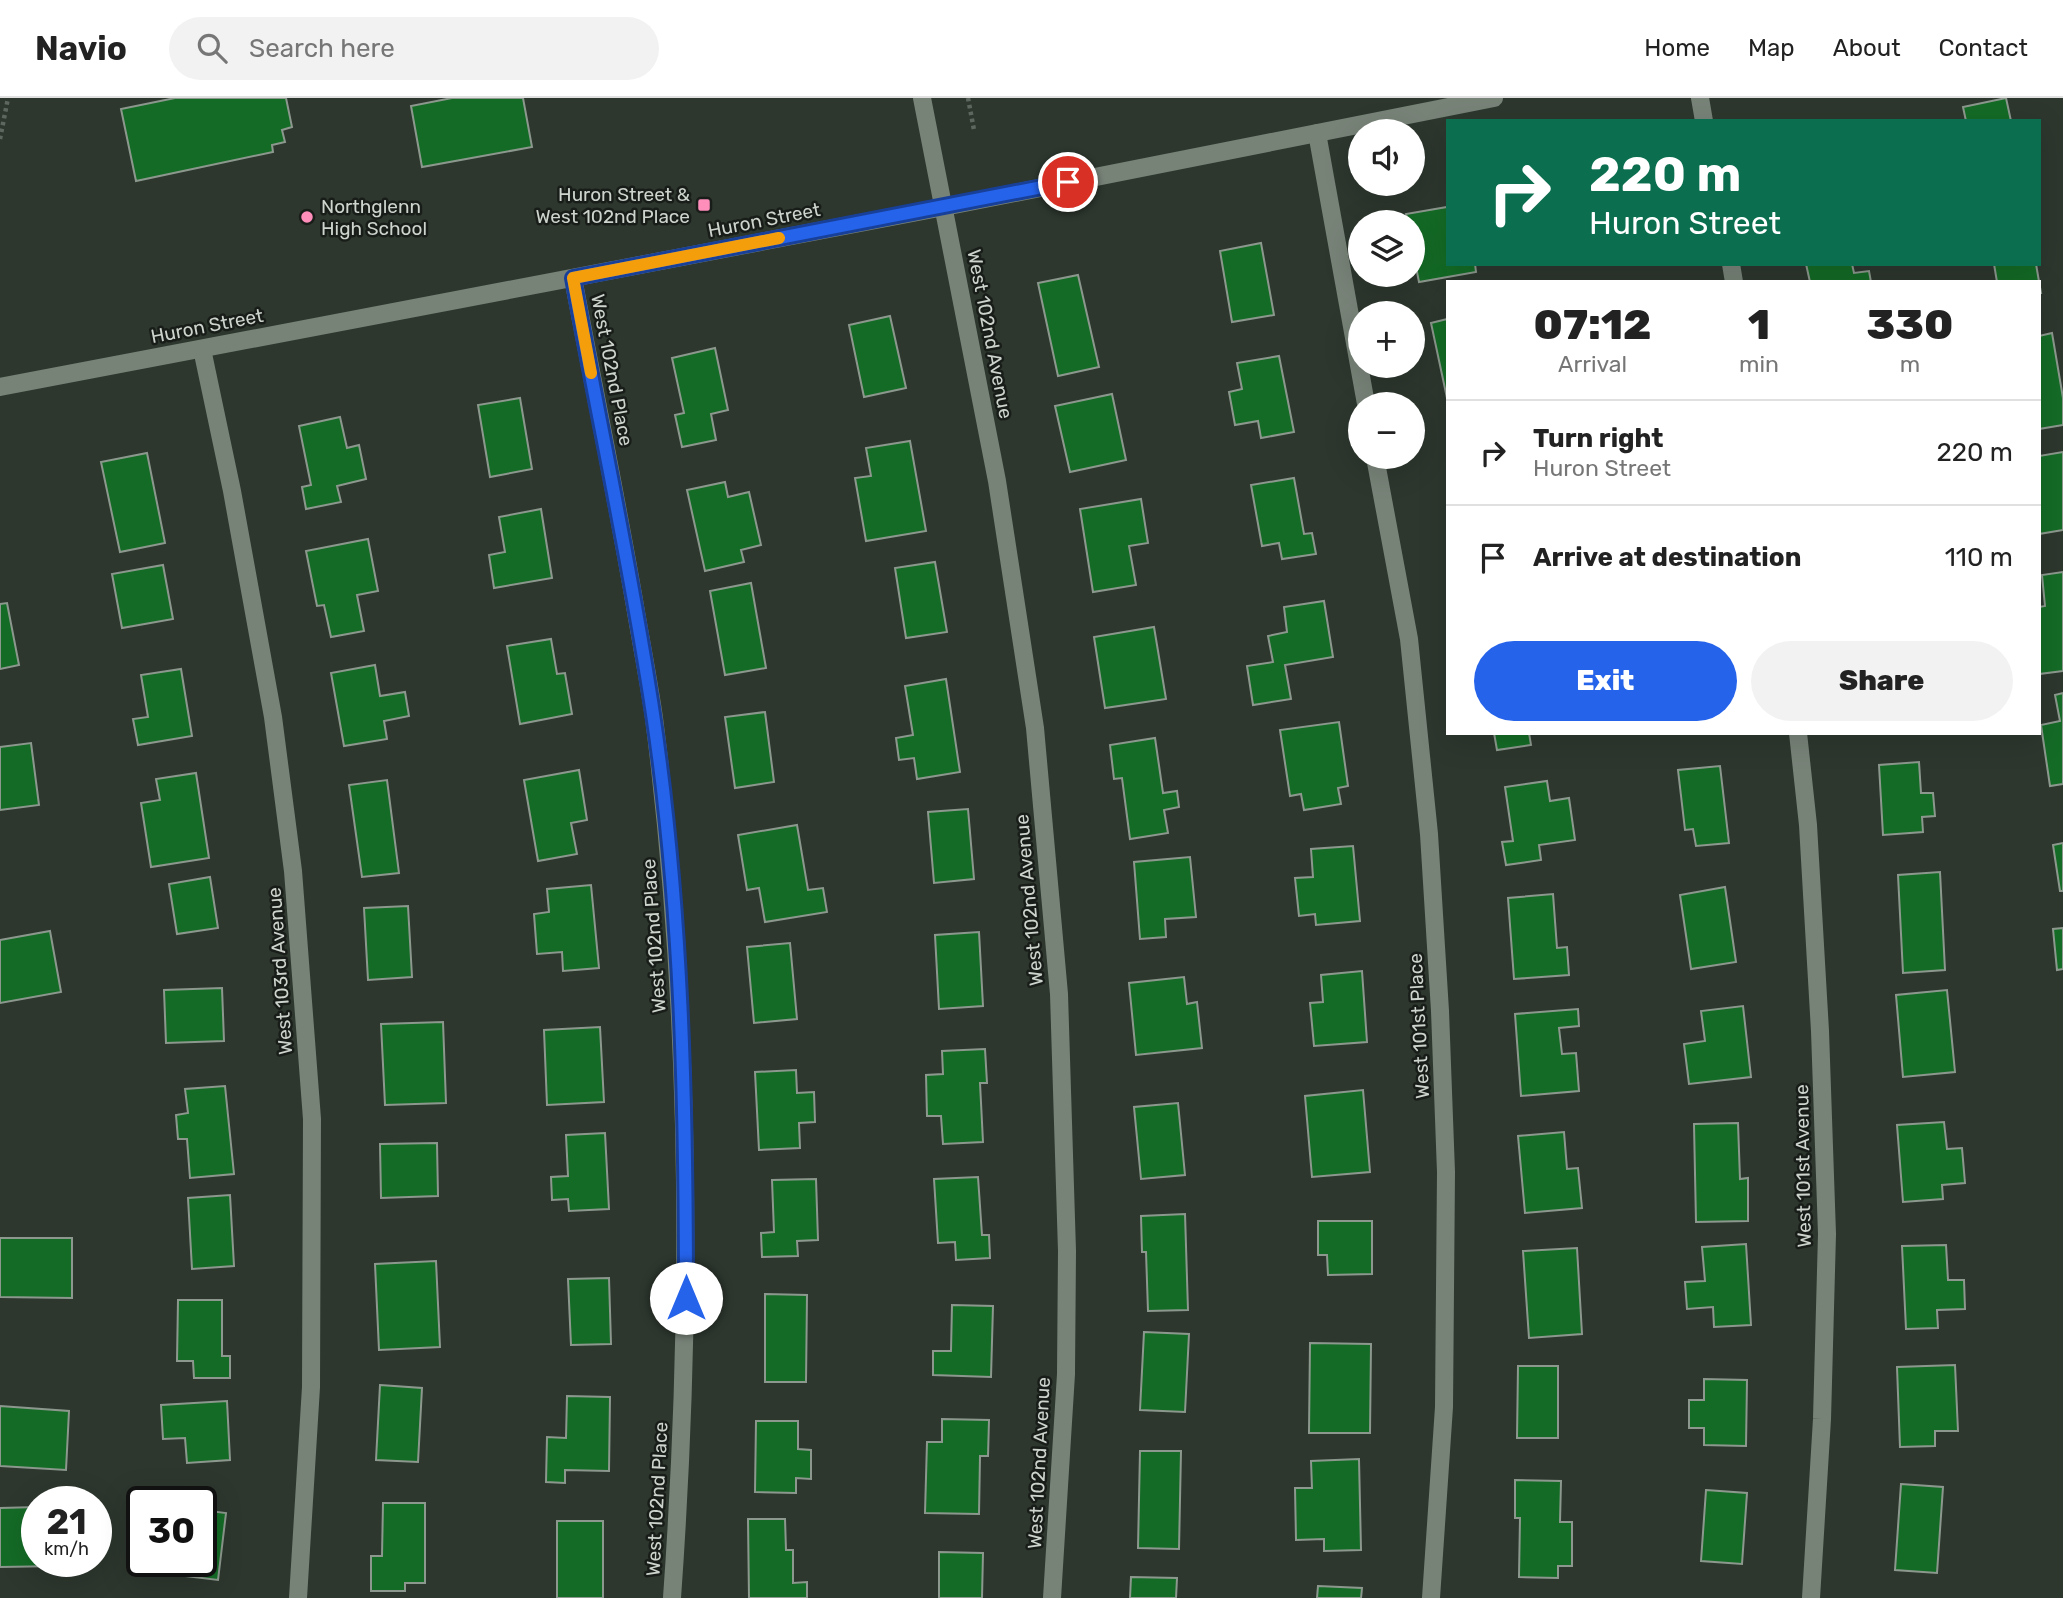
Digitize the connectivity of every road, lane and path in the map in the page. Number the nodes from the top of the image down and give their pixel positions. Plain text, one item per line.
1 (8, 98) edge
2 (922, 98) edge
3 (968, 98) edge
4 (1494, 98) edge
5 (1700, 98) edge
6 (1704, 119) edge
7 (974, 130) dead end
8 (1317, 133) junction
9 (0, 139) edge
10 (944, 207) junction
11 (573, 278) junction
12 (202, 349) junction
13 (0, 387) edge
14 (1364, 392) edge
15 (1377, 469) edge
16 (1798, 735) edge
17 (298, 1598) edge
18 (672, 1598) edge
19 (1052, 1598) edge
20 (1431, 1598) edge
21 (1811, 1598) edge

1 - 9 path
2 - 10 street, West 102nd Avenue
3 - 7 path
4 - 8 street, Huron Street
5 - 6 street
8 - 10 street, Huron Street
8 - 14 street
10 - 11 street, Huron Street
10 - 19 street, West 102nd Avenue
11 - 12 street, Huron Street
11 - 18 street, West 102nd Place
12 - 13 street, Huron Street
12 - 17 street, West 103rd Avenue
15 - 20 street, West 101st Place
16 - 21 street, West 101st Avenue

